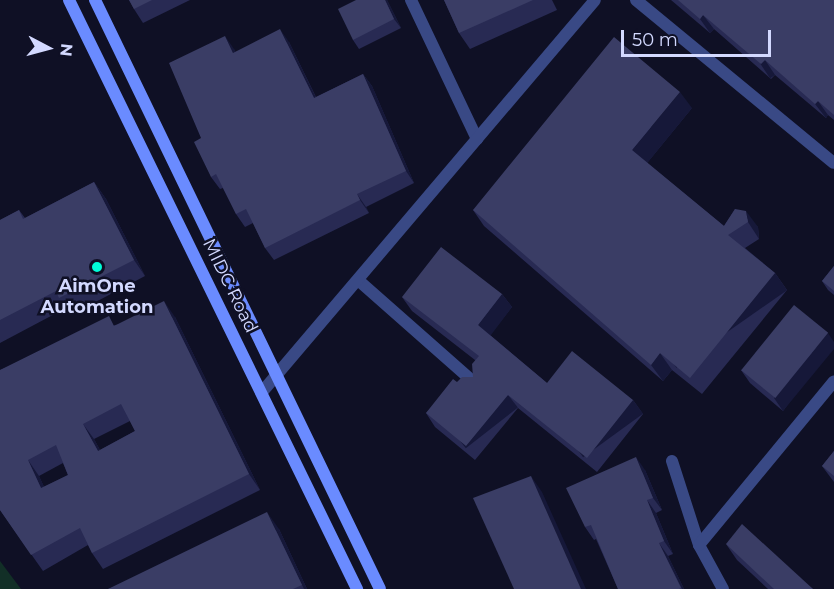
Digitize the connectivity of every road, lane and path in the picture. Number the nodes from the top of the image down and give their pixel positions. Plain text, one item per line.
1 (69, 0) edge
2 (95, 0) edge
3 (411, 0) edge
4 (596, 0) edge
5 (636, 0) edge
6 (477, 139) junction
7 (834, 163) edge
8 (358, 280) junction
9 (277, 375) junction
10 (834, 381) edge
11 (477, 385) edge
12 (262, 392) junction
13 (672, 461) dead end
14 (699, 545) junction
15 (357, 589) edge
16 (380, 589) edge
17 (723, 589) edge

1 - 12 main road, MIDC Road
2 - 9 main road, MIDC Road
3 - 6 street
4 - 6 street
5 - 7 street
6 - 8 street
8 - 9 street
8 - 11 street
9 - 12 street
9 - 16 main road, MIDC Road
10 - 14 street
12 - 15 main road, MIDC Road
13 - 14 street
14 - 17 street

